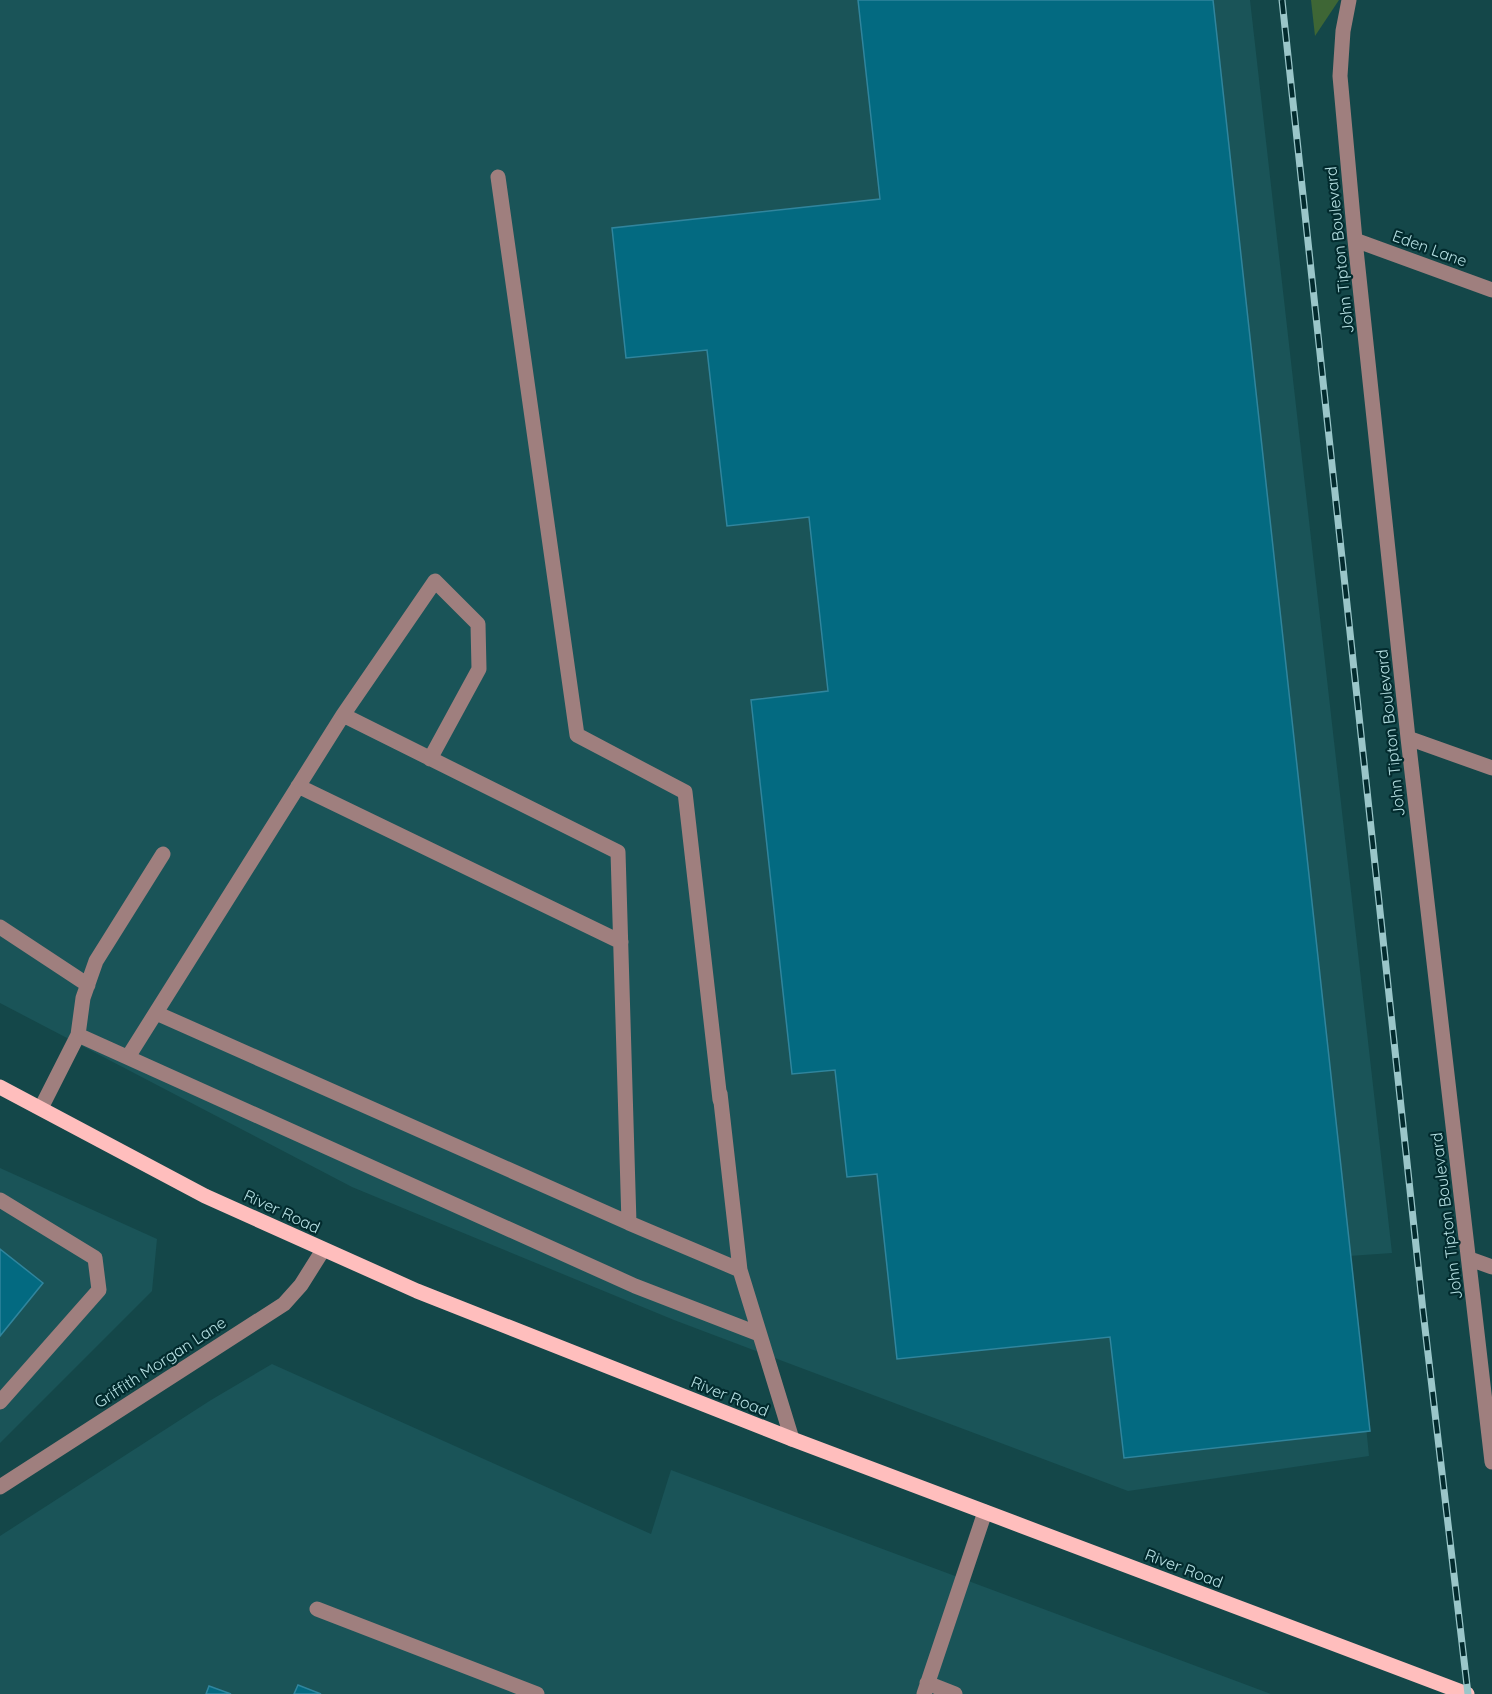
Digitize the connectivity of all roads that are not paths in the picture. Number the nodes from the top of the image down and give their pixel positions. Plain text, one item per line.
1 (1349, 0) edge
2 (498, 177) dead end
3 (1355, 240) junction
4 (1492, 290) edge
5 (343, 715) junction
6 (1408, 738) junction
7 (430, 759) junction
8 (1492, 768) edge
9 (298, 786) junction
10 (163, 854) dead end
11 (0, 927) edge
12 (621, 942) junction
13 (88, 985) junction
14 (156, 1013) junction
15 (78, 1035) junction
16 (129, 1057) junction
17 (0, 1087) edge
18 (41, 1108) junction
19 (0, 1200) edge
20 (629, 1223) junction
21 (323, 1250) junction
22 (1470, 1259) junction
23 (1492, 1267) edge
24 (740, 1270) junction
25 (759, 1334) junction
26 (0, 1402) edge
27 (792, 1439) junction
28 (1492, 1462) edge
29 (0, 1487) edge
30 (986, 1512) junction
31 (317, 1609) dead end
32 (926, 1689) edge
33 (537, 1694) edge
34 (955, 1694) edge
35 (1467, 1694) edge

1 - 3 street, John Tipton Boulevard
2 - 24 street
3 - 4 street, Eden Lane
3 - 6 street, John Tipton Boulevard
5 - 7 street
5 - 7 street
5 - 9 street
6 - 8 street
6 - 22 street, John Tipton Boulevard
7 - 12 street
9 - 12 street
9 - 14 street
10 - 13 street
11 - 13 street
12 - 20 street
13 - 15 street
14 - 16 street
14 - 20 street
15 - 16 street
15 - 18 street
16 - 25 street
17 - 18 main road, River Road
18 - 21 main road, River Road
19 - 26 street
20 - 24 street
21 - 27 main road, River Road
21 - 29 street, Griffith Morgan Lane
22 - 23 street
22 - 28 street, John Tipton Boulevard
24 - 25 street
25 - 27 street
27 - 30 main road, River Road
30 - 32 street
30 - 35 main road, River Road
31 - 33 street
32 - 34 street

